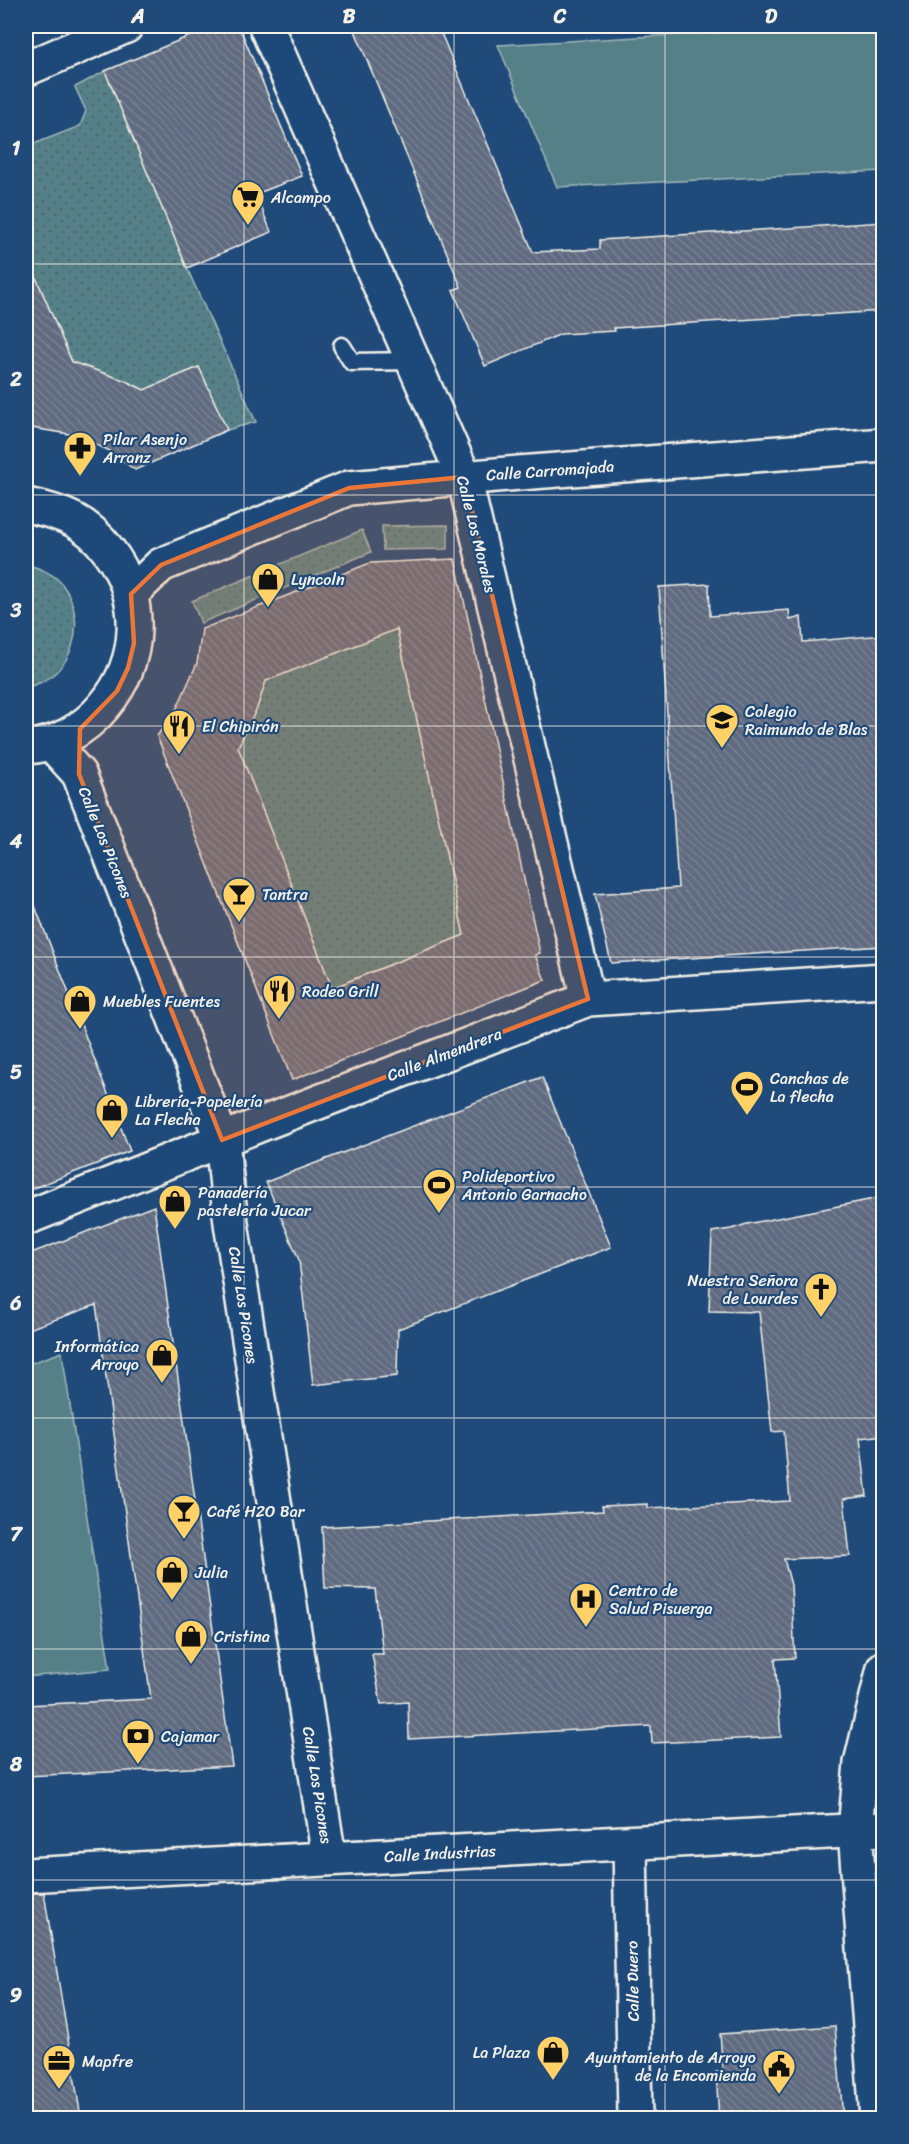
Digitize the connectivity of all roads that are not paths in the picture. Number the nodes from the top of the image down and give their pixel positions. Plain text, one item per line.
1 (126, 26) edge
2 (266, 26) edge
3 (26, 69) edge
4 (342, 346) dead end
5 (413, 361) junction
6 (884, 445) edge
7 (464, 477) junction
8 (26, 505) edge
9 (119, 564) junction
10 (161, 566) junction
11 (131, 594) junction
12 (52, 740) edge
13 (884, 980) edge
14 (588, 999) junction
15 (222, 1140) junction
16 (26, 1218) edge
17 (884, 1668) edge
18 (869, 1830) edge
19 (630, 1844) junction
20 (329, 1858) junction
21 (26, 1875) edge
22 (635, 2118) edge
23 (877, 2118) edge

1 - 3 street
2 - 5 street, Calle Los Morales
4 - 5 lane
5 - 7 street, Calle Los Morales
6 - 7 street, Calle Carromajada
7 - 10 street, Calle Carromajada
7 - 14 street, Calle Los Morales
8 - 9 street
9 - 10 street, Calle Carromajada
9 - 11 street
10 - 11 street, Calle Carromajada
11 - 12 street
12 - 15 street, Calle Los Picones
13 - 14 street, Calle Almendrera
14 - 15 street, Calle Almendrera
15 - 16 street, Calle Almendrera
15 - 20 street, Calle Los Picones
17 - 18 street
18 - 19 street, Calle Industrias
18 - 23 street
19 - 20 street, Calle Industrias
19 - 22 street, Calle Duero
20 - 21 street, Calle Industrias

